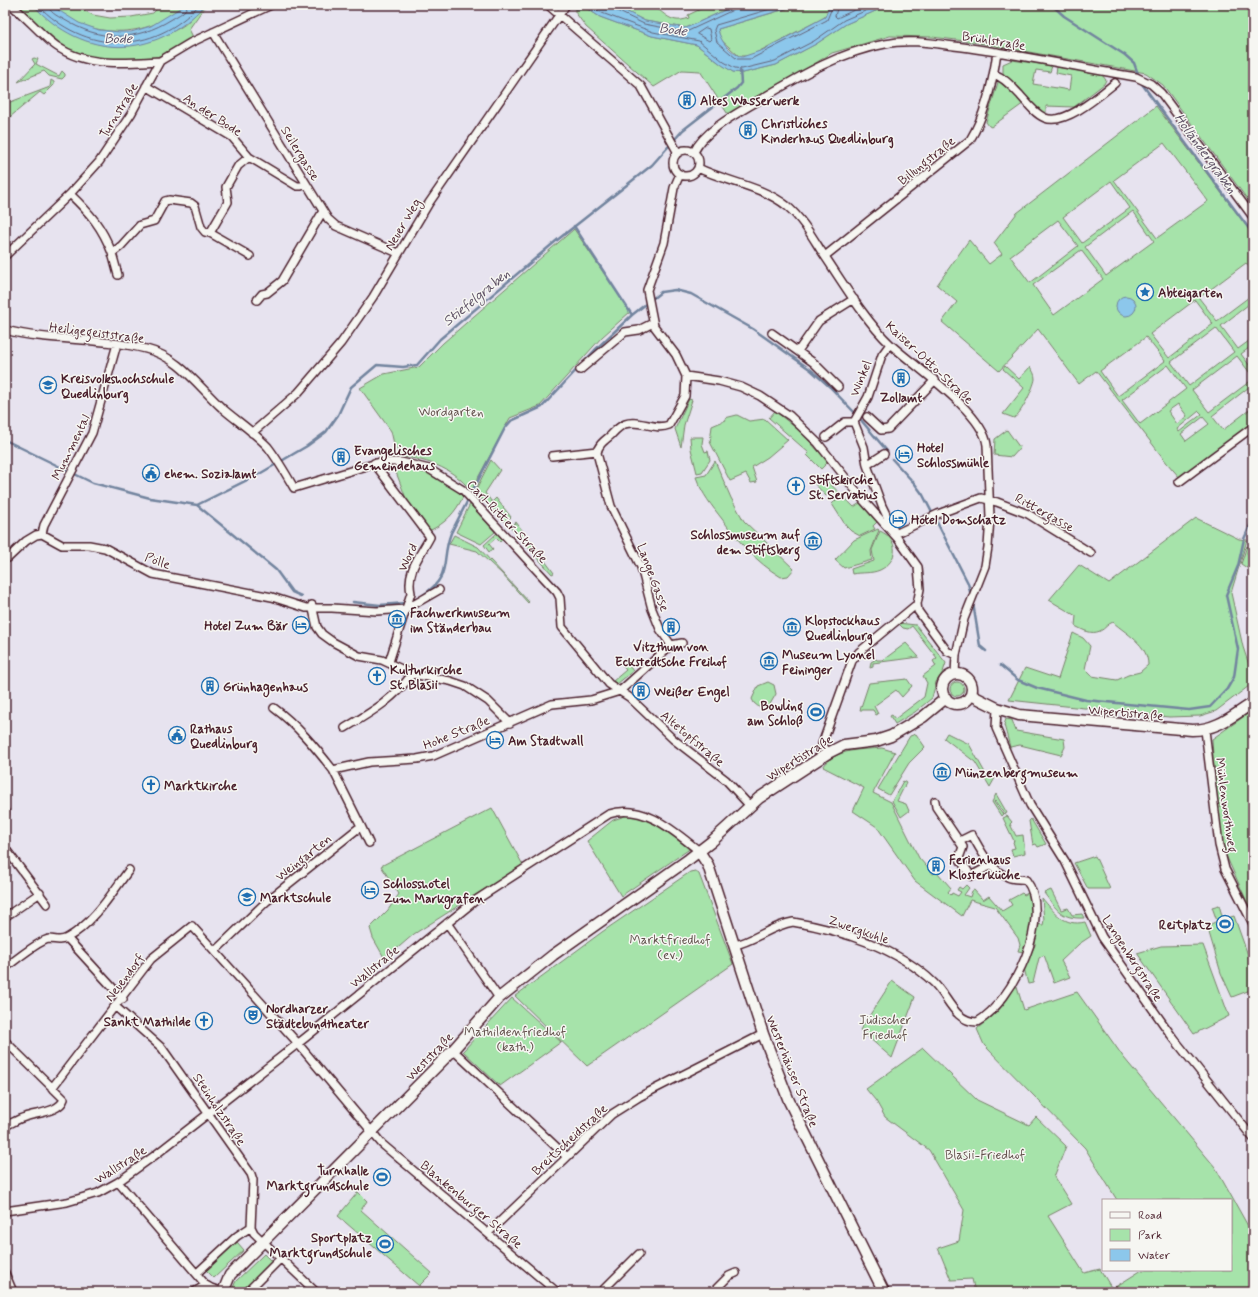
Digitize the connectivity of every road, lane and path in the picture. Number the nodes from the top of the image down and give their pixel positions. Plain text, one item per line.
1 (11, 5) edge
2 (271, 5) edge
3 (548, 5) edge
4 (566, 5) edge
5 (559, 16) junction
6 (213, 32) junction
7 (998, 52) junction
8 (160, 61) junction
9 (994, 74) junction
10 (1115, 83) dead end
11 (146, 86) junction
12 (676, 150) junction
13 (694, 152) junction
14 (249, 157) junction
15 (698, 168) junction
16 (680, 174) junction
17 (306, 184) junction
18 (70, 194) junction
19 (323, 211) junction
20 (1253, 217) edge
21 (210, 232) junction
22 (112, 253) junction
23 (398, 253) junction
24 (5, 256) edge
25 (250, 256) dead end
26 (825, 256) junction
27 (118, 275) dead end
28 (854, 299) junction
29 (257, 300) dead end
30 (653, 324) junction
31 (5, 330) edge
32 (772, 334) dead end
33 (117, 344) junction
34 (890, 344) junction
35 (798, 351) junction
36 (580, 370) dead end
37 (686, 376) junction
38 (935, 380) junction
39 (838, 387) dead end
40 (867, 417) dead end
41 (856, 418) junction
42 (1253, 427) edge
43 (252, 433) junction
44 (826, 437) dead end
45 (597, 451) junction
46 (884, 454) dead end
47 (552, 456) dead end
48 (374, 463) junction
49 (867, 465) junction
50 (1179, 482) dead end
51 (294, 488) joint
52 (988, 499) junction
53 (42, 534) junction
54 (896, 536) junction
55 (1092, 553) dead end
56 (8, 558) dead end
57 (439, 590) dead end
58 (917, 604) junction
59 (408, 605) junction
60 (312, 606) junction
61 (682, 643) dead end
62 (671, 645) junction
63 (956, 656) junction
64 (388, 662) junction
65 (412, 674) junction
66 (955, 674) junction
67 (620, 691) junction
68 (971, 695) junction
69 (946, 698) junction
70 (1253, 703) edge
71 (274, 708) dead end
72 (997, 708) junction
73 (510, 723) junction
74 (345, 728) dead end
75 (1205, 730) junction
76 (828, 753) junction
77 (333, 770) junction
78 (935, 801) dead end
79 (749, 805) junction
80 (361, 826) junction
81 (960, 841) junction
82 (369, 843) dead end
83 (5, 848) edge
84 (699, 851) junction
85 (991, 865) junction
86 (128, 870) dead end
87 (40, 893) junction
88 (47, 904) dead end
89 (5, 917) edge
90 (447, 922) junction
91 (1253, 924) edge
92 (192, 926) joint
93 (67, 938) junction
94 (735, 945) junction
95 (215, 952) junction
96 (5, 968) edge
97 (122, 998) junction
98 (499, 998) junction
99 (116, 1008) junction
100 (763, 1034) junction
101 (5, 1041) edge
102 (298, 1044) junction
103 (453, 1050) junction
104 (52, 1088) junction
105 (208, 1114) junction
106 (5, 1126) edge
107 (372, 1133) junction
108 (1253, 1138) edge
109 (566, 1156) junction
110 (118, 1182) junction
111 (5, 1211) edge
112 (251, 1227) junction
113 (488, 1233) junction
114 (264, 1243) junction
115 (639, 1254) dead end
116 (280, 1259) junction
117 (5, 1273) edge
118 (197, 1273) junction
119 (736, 1273) dead end
120 (206, 1285) junction
121 (9, 1289) edge
122 (194, 1292) edge
123 (223, 1292) edge
124 (247, 1292) edge
125 (316, 1292) edge
126 (557, 1292) edge
127 (601, 1292) edge
128 (713, 1292) edge
129 (884, 1292) edge

1 - 8 street
2 - 6 street, Turnstraße
3 - 5 street
4 - 5 street, Neuer Weg
5 - 12 street
5 - 23 street, Neuer Weg
6 - 8 street, Turnstraße
6 - 17 street, Seilergasse
7 - 9 street, Billungstraße
7 - 13 street, Brühlstraße
7 - 20 street, Brühlstraße
8 - 11 street, Turnstraße
9 - 10 street
9 - 26 street, Billungstraße
11 - 14 street, An der Bode
11 - 18 street, Turnstraße
12 - 13 street
12 - 16 street
13 - 15 street
14 - 17 street, An der Bode
14 - 21 street
15 - 16 street
15 - 26 street, Kaiser-Otto-Straße
16 - 30 street
17 - 19 street, Seilergasse
18 - 22 street
18 - 24 street, Turnstraße
19 - 23 street, Seilergasse
19 - 29 street
21 - 22 street
21 - 25 street
22 - 27 street
23 - 43 street, Neuer Weg
26 - 28 street, Kaiser-Otto-Straße
28 - 34 street, Kaiser-Otto-Straße
28 - 35 street
30 - 36 street
30 - 37 street
31 - 33 street, Heiligegeiststraße
32 - 35 street
33 - 43 street, Heiligegeiststraße
33 - 53 street, Mummental
34 - 38 street, Kaiser-Otto-Straße
34 - 41 street, Winkel
35 - 39 street
37 - 45 street
37 - 54 street
38 - 40 street
38 - 52 street, Kaiser-Otto-Straße
41 - 44 street
41 - 49 street
42 - 50 street
43 - 51 street, Heiligegeiststraße
45 - 47 street
45 - 62 street, Lange Gasse
46 - 49 street
48 - 51 street, Carl-Ritter-Straße
48 - 59 street, Word
48 - 67 street, Carl-Ritter-Straße
49 - 54 street
52 - 54 street
52 - 55 street, Rittergasse
52 - 63 street, Kaiser-Otto-Straße
53 - 56 street
53 - 60 street, Pölle
54 - 58 street
57 - 59 street
58 - 63 street
58 - 76 street
59 - 60 street
59 - 64 street
60 - 64 street
61 - 62 street
62 - 67 street
63 - 66 street, Kaiser-Otto-Straße
64 - 65 street
65 - 73 street
65 - 74 street
66 - 68 main road
66 - 69 main road
67 - 73 street, Hohe Straße
67 - 79 street, Altetopfstraße
68 - 69 main road
68 - 72 main road, Wipertistraße
69 - 76 main road, Wipertistraße
70 - 75 main road, Wipertistraße
71 - 77 street
72 - 75 main road, Wipertistraße
72 - 108 street, Langenbergstraße
73 - 77 street, Hohe Straße
75 - 91 street, Mühlenworthweg
76 - 79 main road, Wipertistraße
77 - 80 street
78 - 81 street
79 - 84 main road, Wipertistraße
80 - 82 street
80 - 95 street, Weingarten
81 - 85 street
81 - 85 street
83 - 87 street
84 - 90 street, Wallstraße
84 - 94 main road, Westerhäuser Straße
84 - 98 main road, Weststraße
85 - 94 street, Zwergkuhle
86 - 93 street
87 - 88 street
87 - 89 street
90 - 98 street
90 - 102 street, Wallstraße
92 - 95 street, Blankenburger Straße
92 - 97 street, Neuendorf
93 - 96 street
93 - 97 street
94 - 100 main road, Westerhäuser Straße
95 - 102 street, Blankenburger Straße
97 - 99 street, Neuendorf
98 - 103 main road, Weststraße
99 - 104 street, Neuendorf
99 - 105 street, Steinholzstraße
100 - 109 street, Breitscheidstraße
100 - 129 main road, Westerhäuser Straße
101 - 104 street
102 - 105 street, Wallstraße
102 - 107 street, Blankenburger Straße
103 - 107 main road, Weststraße
103 - 109 street
104 - 106 street
105 - 110 street, Wallstraße
105 - 112 street, Steinholzstraße
107 - 113 street, Blankenburger Straße
107 - 114 main road, Weststraße
109 - 113 street, Breitscheidstraße
110 - 111 street, Wallstraße
110 - 118 street
112 - 114 street
112 - 118 street
113 - 126 street, Blankenburger Straße
114 - 116 street
114 - 123 main road, Weststraße
115 - 127 street
116 - 124 street
116 - 125 street
117 - 121 street
118 - 120 street
119 - 128 street
120 - 122 street
120 - 123 street

